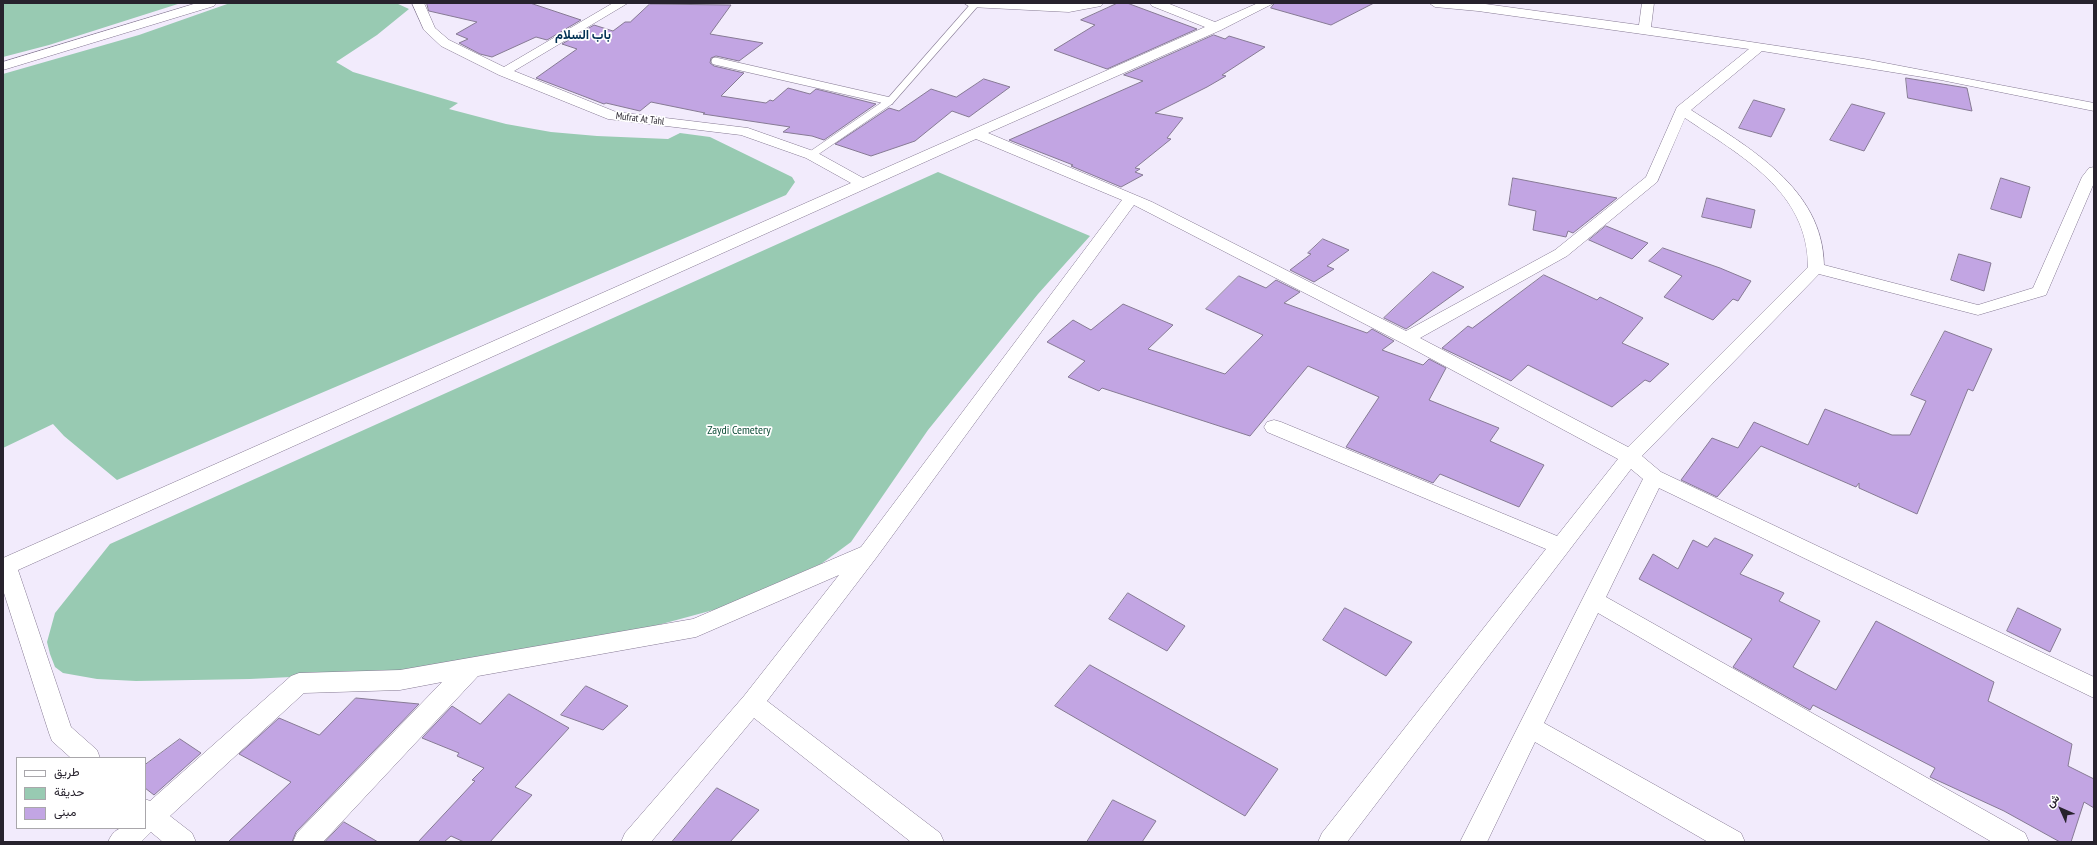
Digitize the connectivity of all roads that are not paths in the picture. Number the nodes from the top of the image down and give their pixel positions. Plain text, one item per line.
1 (210, 3) edge
2 (418, 3) edge
3 (622, 3) edge
4 (970, 3) edge
5 (976, 3) edge
6 (1097, 3) edge
7 (1156, 3) edge
8 (1268, 3) edge
9 (1435, 3) edge
10 (1648, 3) edge
11 (1217, 27) junction
12 (1645, 30) junction
13 (1759, 46) junction
14 (714, 62) dead end
15 (3, 66) edge
16 (504, 72) junction
17 (890, 101) junction
18 (2094, 107) edge
19 (1682, 110) junction
20 (977, 134) junction
21 (811, 155) junction
22 (2094, 171) edge
23 (863, 184) junction
24 (1131, 198) junction
25 (1816, 268) junction
26 (1406, 338) junction
27 (1274, 427) dead end
28 (1630, 457) junction
29 (1654, 477) junction
30 (1559, 546) junction
31 (870, 552) junction
32 (4, 567) edge
33 (1593, 600) junction
34 (472, 667) junction
35 (2094, 688) edge
36 (752, 704) junction
37 (1530, 727) junction
38 (87, 757) edge
39 (146, 819) edge
40 (146, 821) edge
41 (135, 829) edge
42 (121, 842) edge
43 (183, 842) edge
44 (306, 842) edge
45 (634, 842) edge
46 (931, 842) edge
47 (1330, 842) edge
48 (1473, 842) edge
49 (1732, 842) edge
50 (2016, 842) edge

1 - 15 street
2 - 16 street, Mufrat At Tahl
3 - 16 street
4 - 5 street
5 - 6 street
5 - 17 lane
7 - 11 street
8 - 11 street
9 - 12 street
10 - 12 street
11 - 20 street
12 - 13 street
13 - 18 street
13 - 19 street
14 - 17 lane
16 - 21 street, Mufrat At Tahl
17 - 21 lane
19 - 25 street
19 - 26 street
20 - 23 street
20 - 24 street
21 - 23 street, Mufrat At Tahl
22 - 25 street
23 - 32 street
24 - 26 street
24 - 31 street
25 - 28 street
26 - 28 street
27 - 30 street
28 - 29 street
28 - 30 street
29 - 33 street
29 - 35 street
30 - 47 street
31 - 34 street
31 - 36 street
32 - 38 street
33 - 37 street
33 - 50 street
34 - 39 street
34 - 44 street
36 - 45 street
36 - 46 street
37 - 48 street
37 - 49 street
40 - 43 street
41 - 42 street

